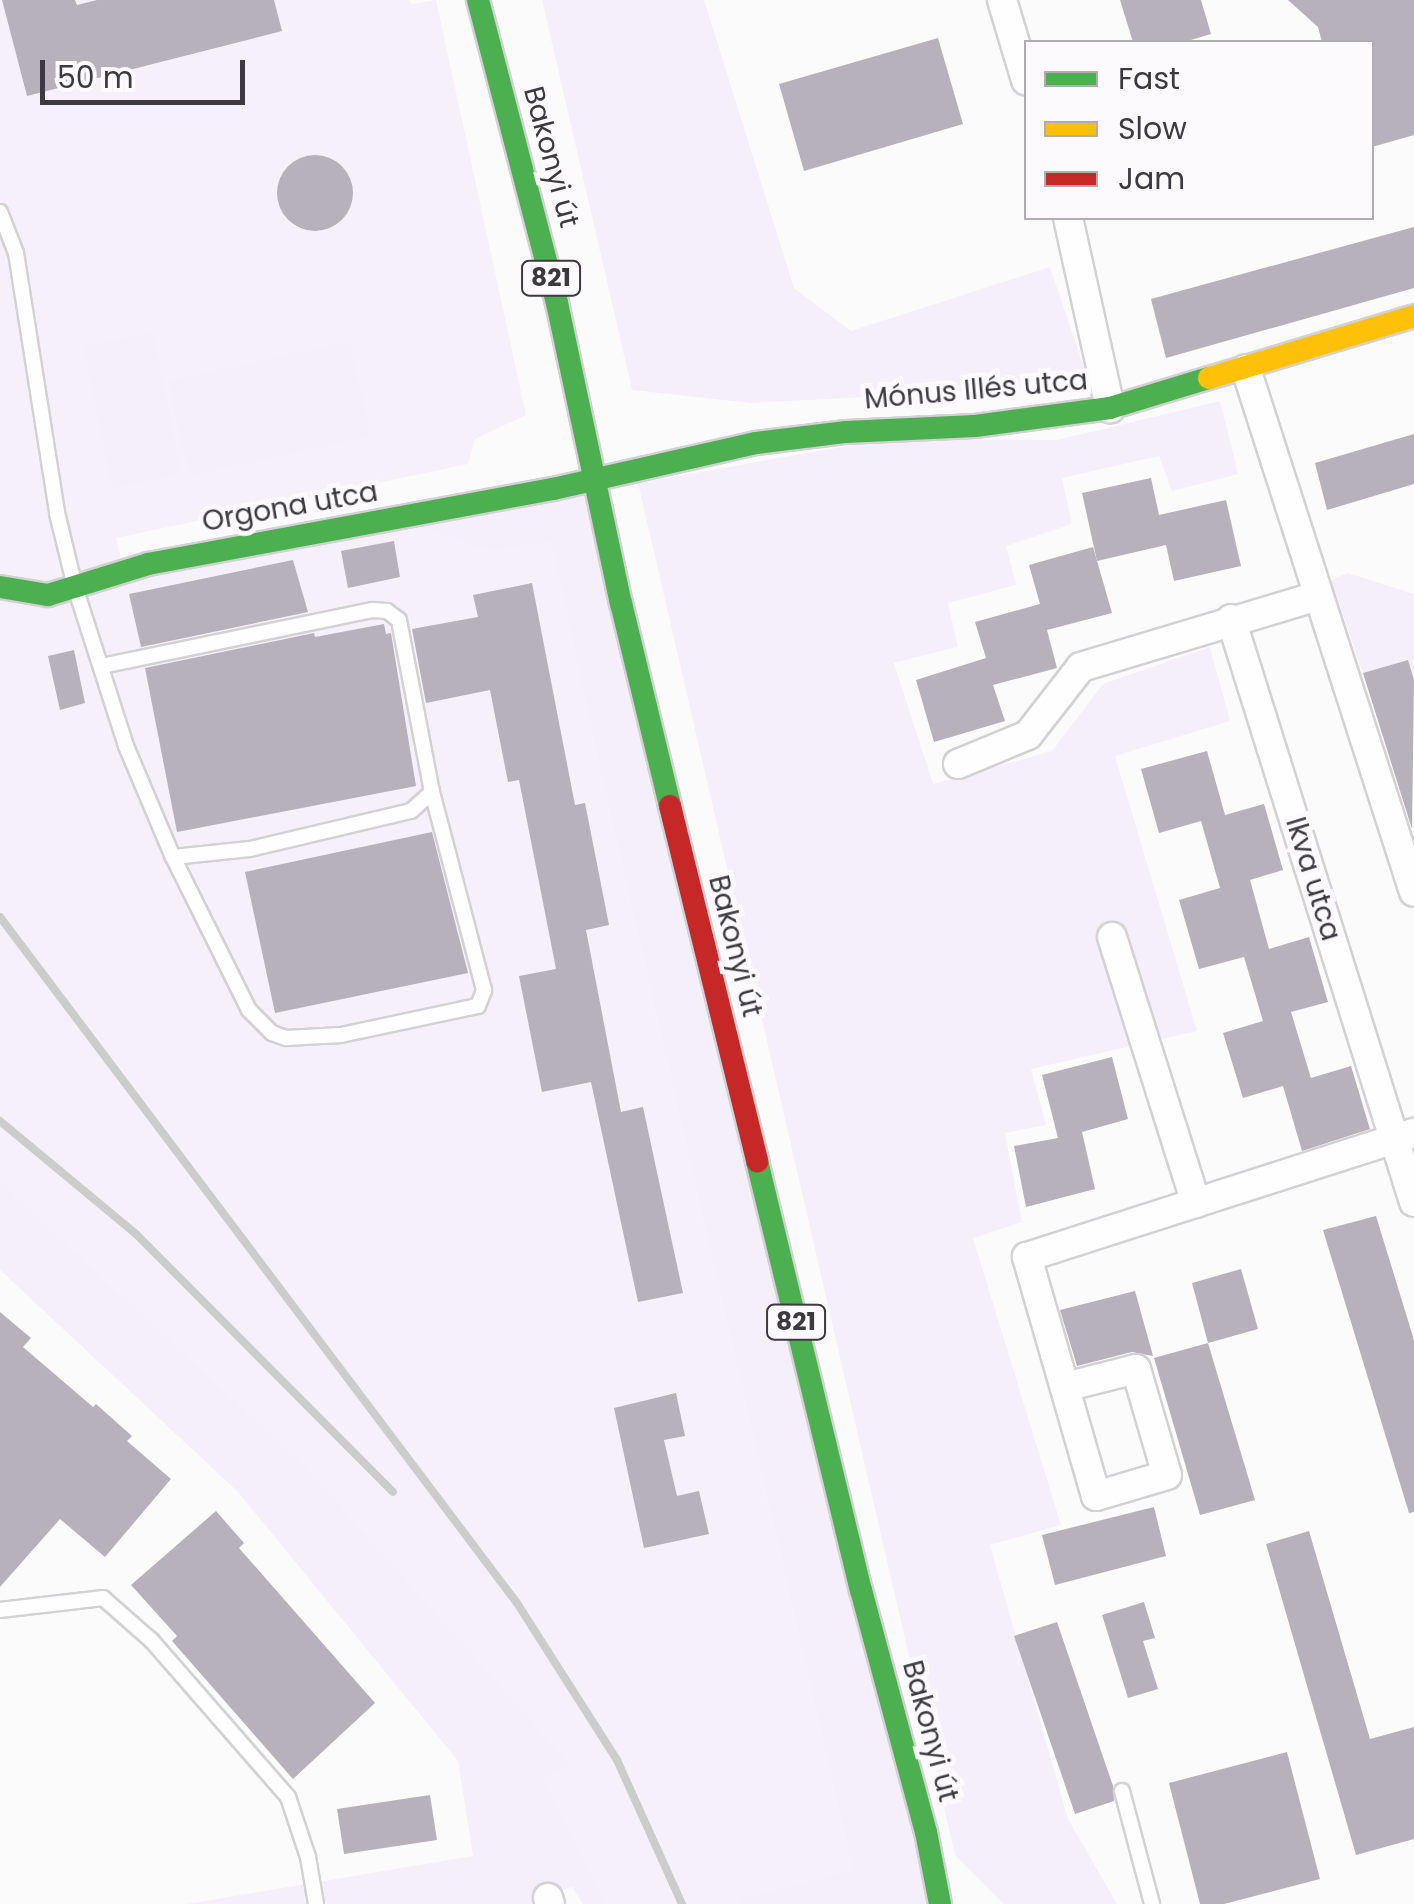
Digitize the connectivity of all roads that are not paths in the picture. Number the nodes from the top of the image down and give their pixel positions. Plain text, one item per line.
1 (478, 0) edge
2 (1002, 0) edge
3 (1024, 73) edge
4 (0, 212) edge
5 (1068, 220) edge
6 (1414, 316) edge
7 (1246, 369) junction
8 (1110, 408) junction
9 (594, 479) junction
10 (0, 587) edge
11 (76, 587) junction
12 (1318, 596) junction
13 (1231, 619) junction
14 (101, 666) junction
15 (958, 764) dead end
16 (432, 792) junction
17 (173, 857) junction
18 (1414, 892) edge
19 (1112, 938) dead end
20 (1404, 1136) edge
21 (1196, 1202) junction
22 (1414, 1202) edge
23 (1065, 1387) junction
24 (0, 1610) edge
25 (1122, 1792) dead end
26 (316, 1904) edge
27 (940, 1904) edge
28 (1152, 1904) edge

1 - 9 main road, Bakonyi út / 821
2 - 3 street
4 - 11 lane
5 - 8 street
6 - 7 main road, Mónus Illés utca
7 - 8 main road, Mónus Illés utca
7 - 12 street
8 - 9 main road, Mónus Illés utca
9 - 11 main road, Orgona utca
9 - 27 main road, Bakonyi út / 821
10 - 11 main road, Orgona utca
11 - 14 lane
12 - 13 street
12 - 18 street
13 - 15 street
13 - 20 street, Ikva utca
14 - 16 lane
14 - 17 lane
16 - 17 lane
16 - 17 lane
19 - 21 street
20 - 21 street
20 - 22 street, Ikva utca
21 - 23 street
23 - 23 street
24 - 26 lane
25 - 28 lane

